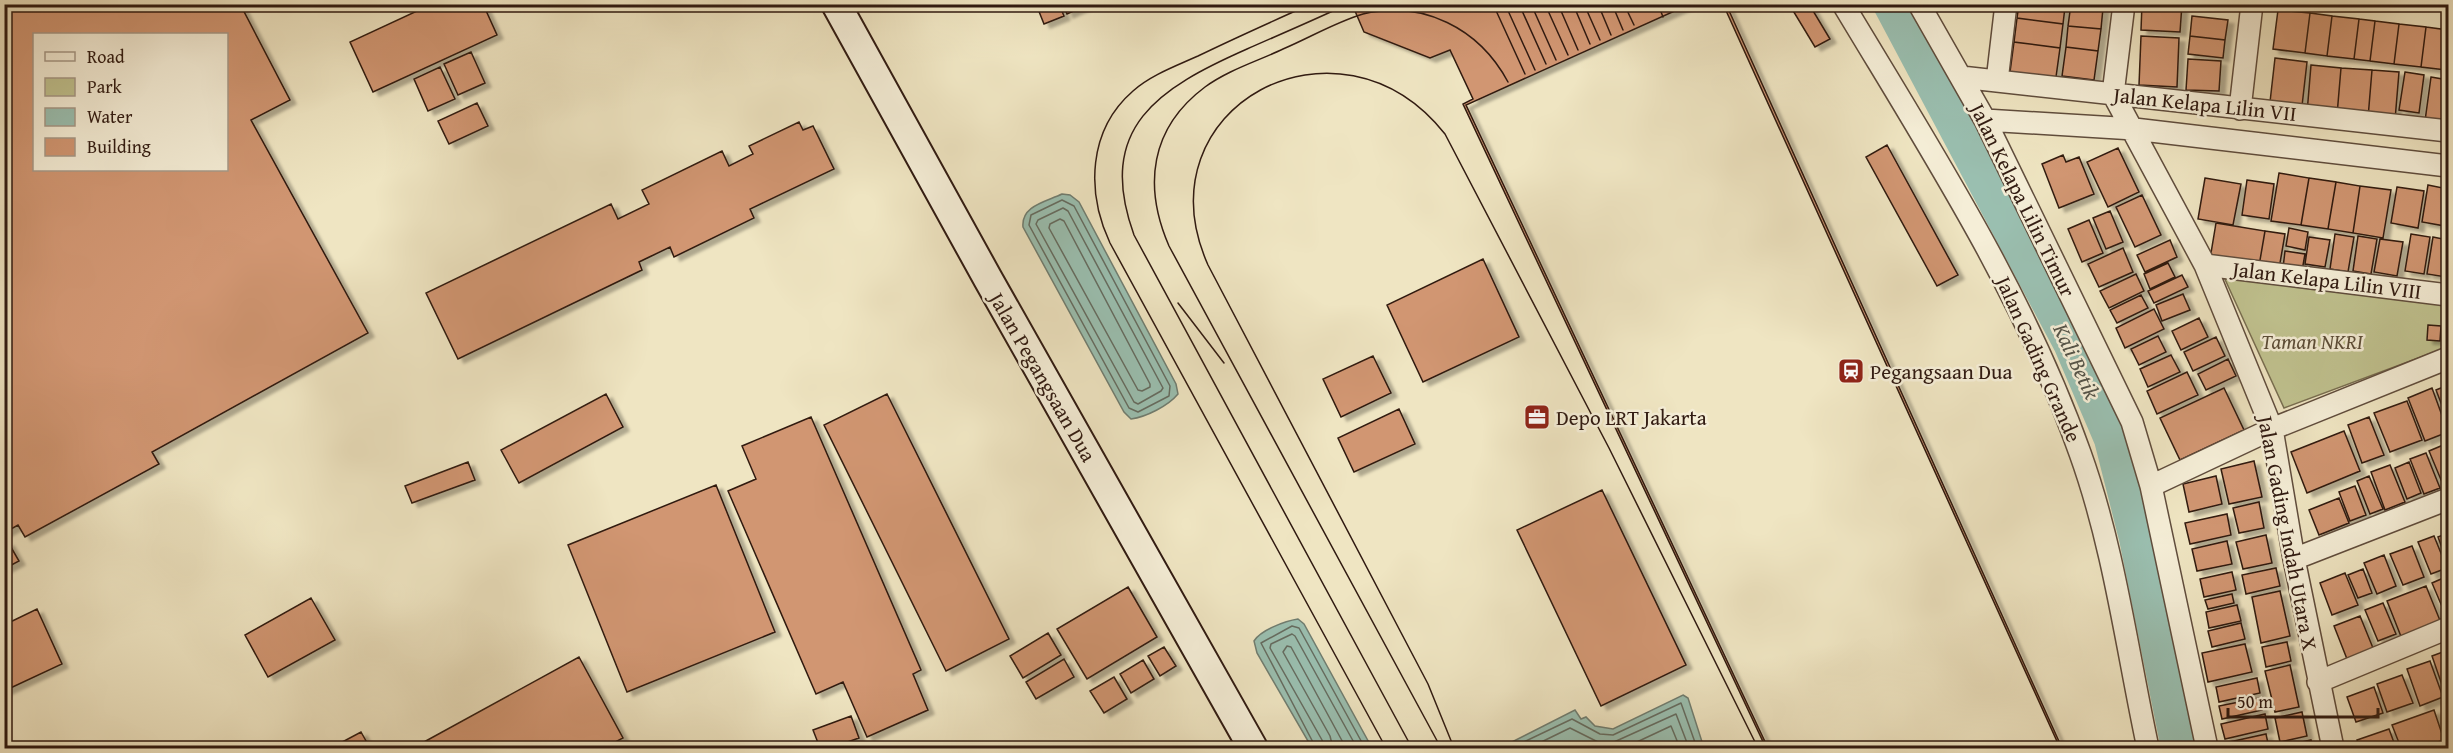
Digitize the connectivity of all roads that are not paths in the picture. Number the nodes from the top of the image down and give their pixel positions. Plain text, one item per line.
1 (836, 4) edge
2 (1843, 4) edge
3 (1918, 4) edge
4 (2006, 4) edge
5 (2124, 4) edge
6 (2252, 4) edge
7 (1961, 77) junction
8 (1997, 81) junction
9 (2113, 94) junction
10 (2240, 109) junction
11 (1986, 120) junction
12 (2134, 129) junction
13 (2448, 131) edge
14 (2448, 166) edge
15 (2205, 265) junction
16 (2448, 295) edge
17 (2448, 358) edge
18 (2272, 429) junction
19 (2151, 486) junction
20 (2448, 499) edge
21 (2294, 560) junction
22 (2448, 628) edge
23 (2318, 682) junction
24 (1253, 748) edge
25 (2148, 748) edge
26 (2207, 748) edge
27 (2333, 748) edge

1 - 24 main road, Jalan Pegangsaan Dua
2 - 25 street, Jalan Gading Grande
3 - 7 street, Jalan Kelapa Lilin Timur
4 - 8 street
5 - 9 street
6 - 10 street
7 - 8 street, Jalan Kelapa Lilin VII
7 - 11 street, Jalan Kelapa Lilin Timur
8 - 9 street, Jalan Kelapa Lilin VII
9 - 10 street, Jalan Kelapa Lilin VII
9 - 12 street, Jalan Gading Indah Utara X
10 - 13 street, Jalan Kelapa Lilin VII
11 - 12 street, Jalan Kelapa Lilin VII
11 - 19 street, Jalan Kelapa Lilin Timur
12 - 14 street, Jalan Kelapa Lilin VII
12 - 15 street, Jalan Gading Indah Utara X
15 - 16 street, Jalan Kelapa Lilin VIII
15 - 18 street, Jalan Gading Indah Utara X
17 - 18 street
18 - 19 street
18 - 21 street, Jalan Gading Indah Utara X
19 - 26 street, Jalan Kelapa Lilin Timur
20 - 21 street
21 - 23 street, Jalan Gading Indah Utara X
22 - 23 street
23 - 27 street, Jalan Gading Indah Utara X

